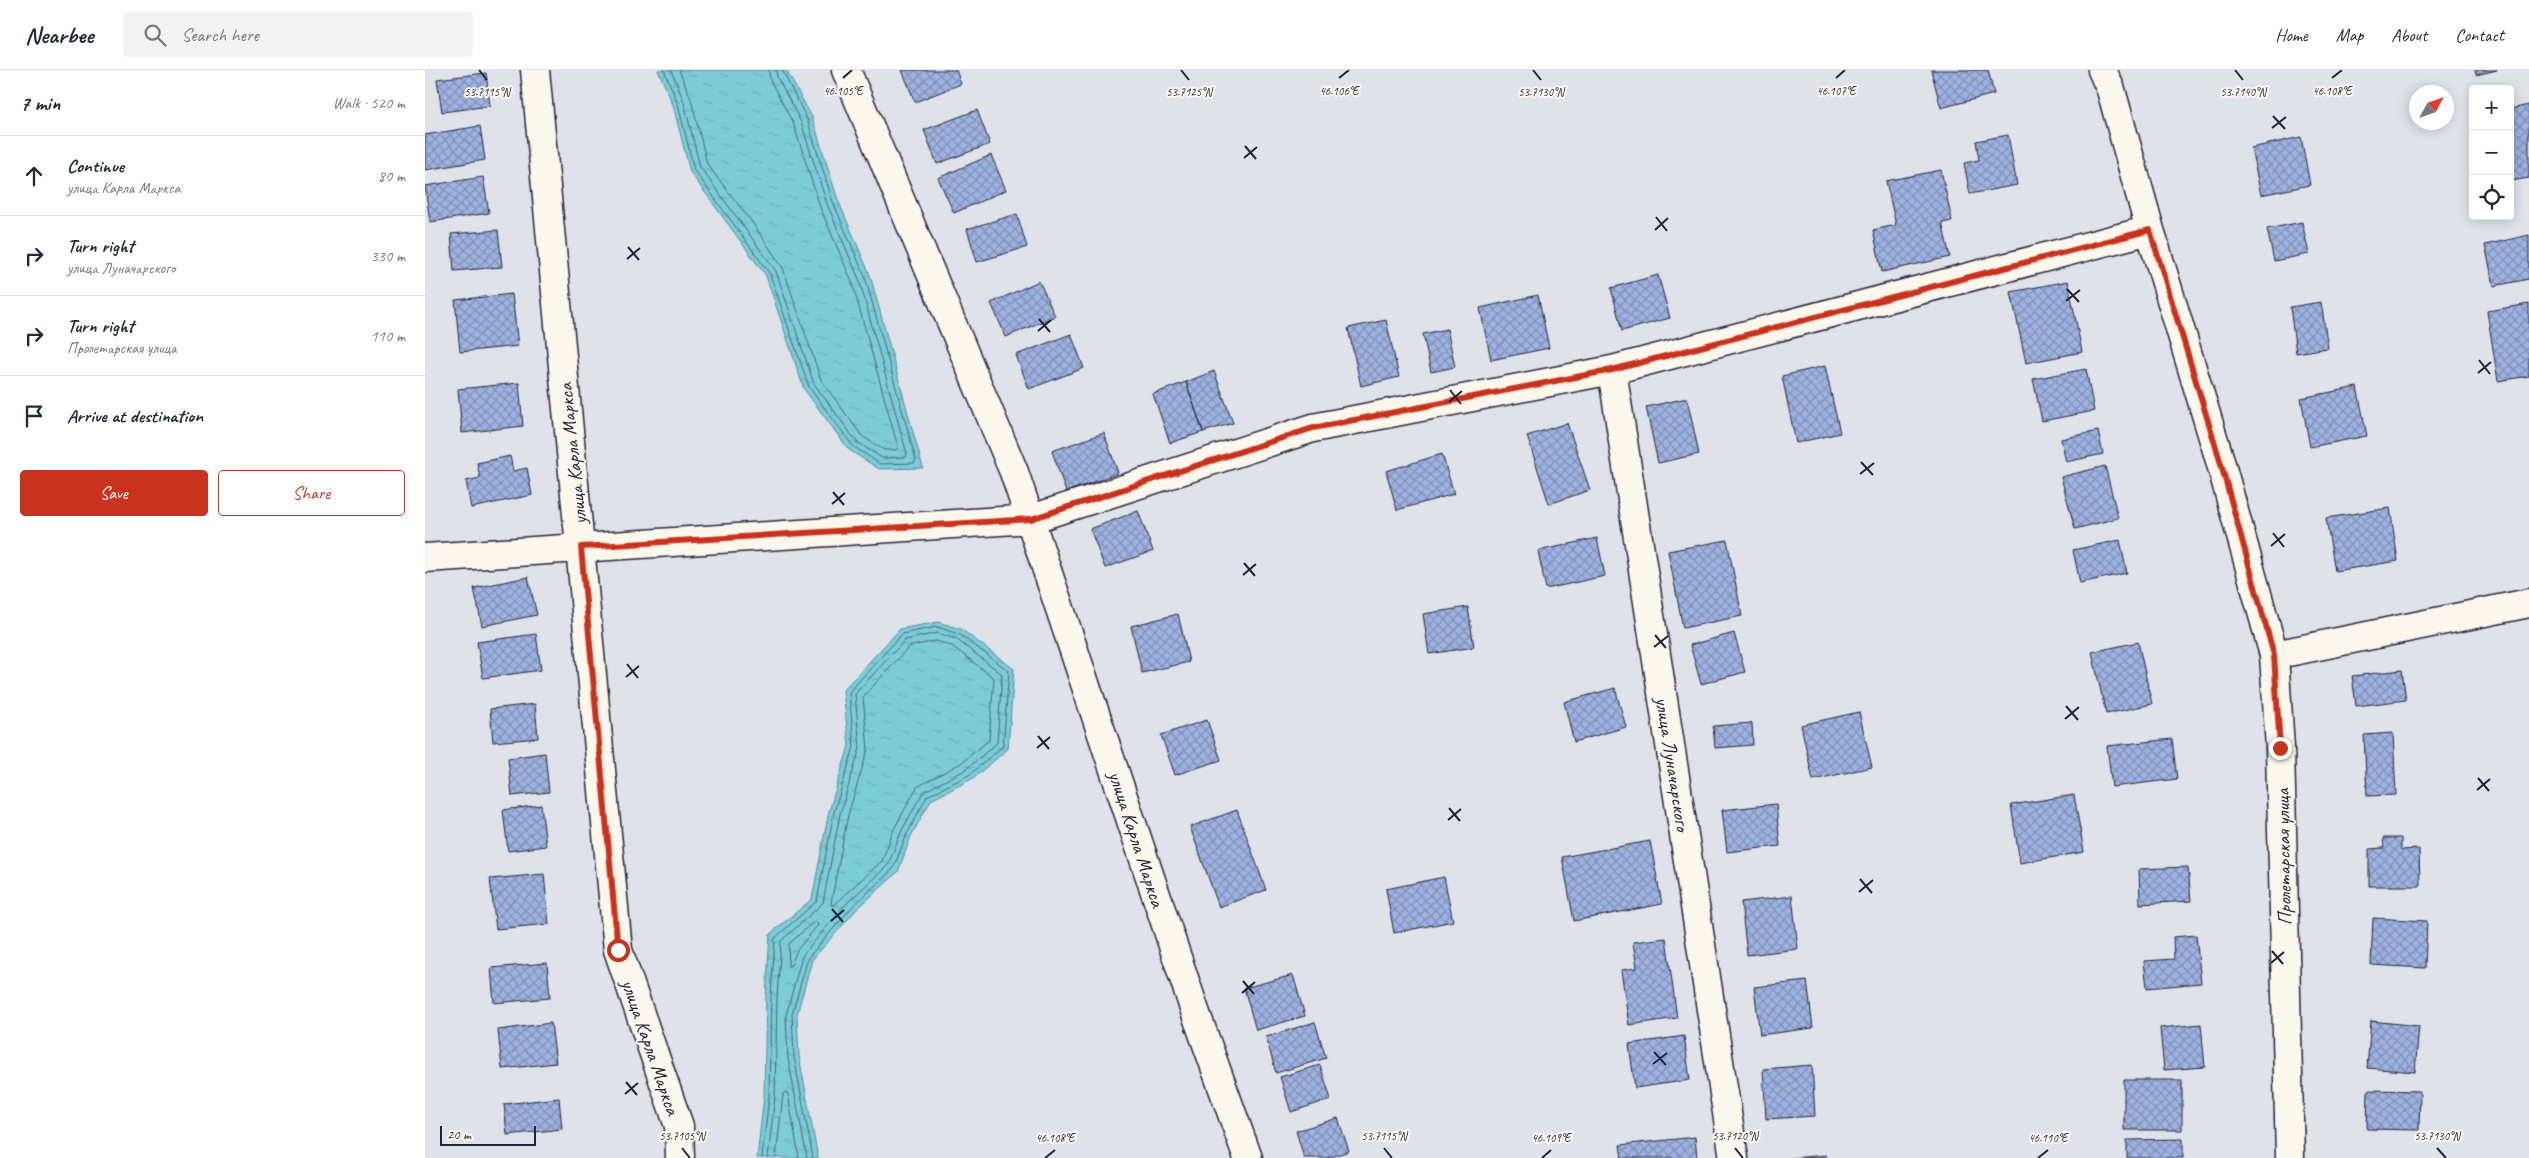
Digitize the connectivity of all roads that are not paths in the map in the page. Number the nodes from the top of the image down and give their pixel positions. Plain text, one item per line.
1 (535, 70) edge
2 (846, 70) edge
3 (2103, 70) edge
4 (2150, 230) junction
5 (1612, 370) junction
6 (1031, 519) junction
7 (581, 547) junction
8 (425, 558) edge
9 (2529, 603) edge
10 (2274, 655) junction
11 (680, 1158) edge
12 (1248, 1158) edge
13 (1734, 1158) edge
14 (2290, 1158) edge

1 - 7 street, улица Карла Маркса
2 - 6 street, улица Карла Маркса
3 - 4 street, Пролетарская улица
4 - 5 street
4 - 10 street, Пролетарская улица
5 - 6 street
5 - 13 street, улица Луначарского
6 - 7 street
6 - 12 street, улица Карла Маркса
7 - 8 street
7 - 11 street, улица Карла Маркса
9 - 10 street
10 - 14 street, Пролетарская улица

